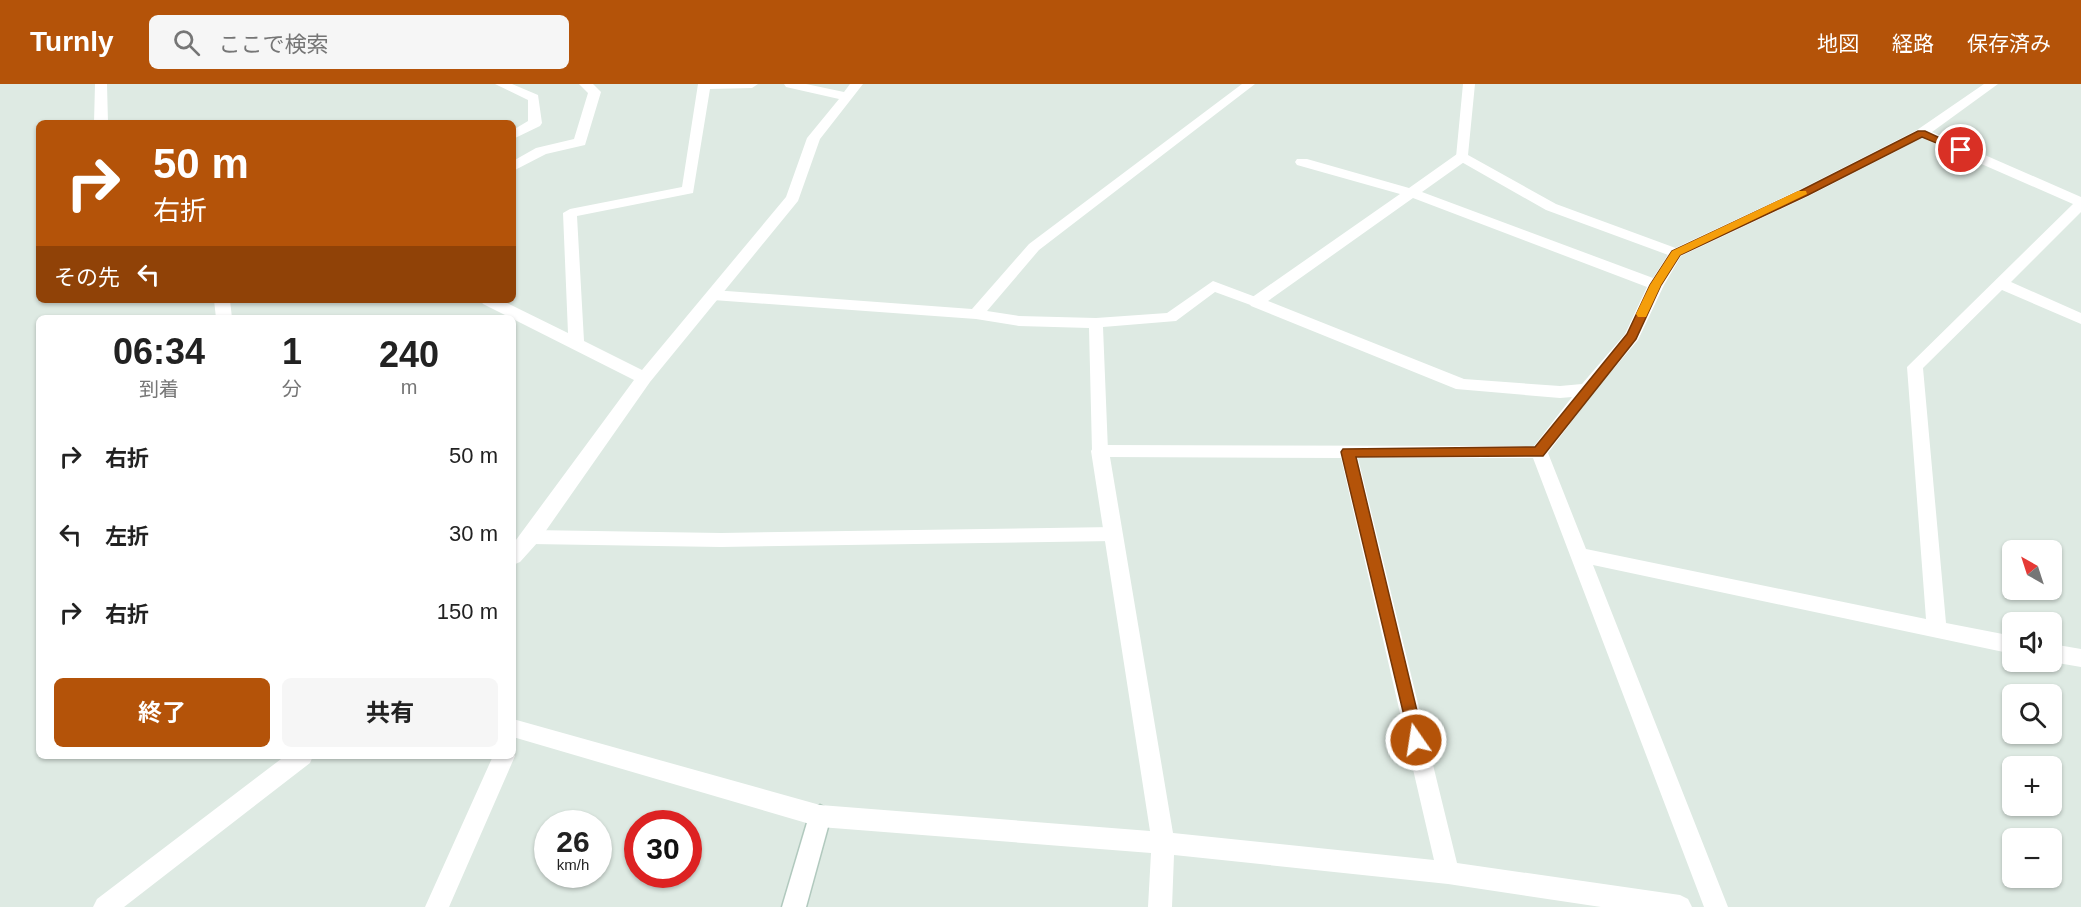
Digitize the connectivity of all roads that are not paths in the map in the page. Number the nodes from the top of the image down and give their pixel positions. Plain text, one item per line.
1 (101, 84) edge
2 (501, 84) edge
3 (585, 84) edge
4 (704, 84) edge
5 (752, 84) edge
6 (790, 84) edge
7 (857, 84) edge
8 (1249, 84) edge
9 (1469, 84) edge
10 (1992, 84) edge
11 (847, 97) junction
12 (101, 120) edge
13 (516, 133) edge
14 (1922, 133) junction
15 (1462, 157) junction
16 (1302, 162) dead end
17 (516, 165) edge
18 (1412, 193) junction
19 (2081, 203) edge
20 (1676, 253) junction
21 (2000, 283) junction
22 (1656, 285) junction
23 (713, 295) junction
24 (1256, 302) junction
25 (494, 303) edge
26 (976, 314) junction
27 (2081, 319) edge
28 (1096, 323) junction
29 (576, 344) junction
30 (644, 378) junction
31 (1587, 389) junction
32 (1100, 451) junction
33 (1348, 452) junction
34 (1539, 452) junction
35 (1114, 534) junction
36 (531, 537) junction
37 (516, 553) edge
38 (1579, 555) junction
39 (1937, 629) junction
40 (2002, 643) edge
41 (2062, 654) edge
42 (2081, 658) edge
43 (516, 733) edge
44 (298, 759) edge
45 (503, 759) edge
46 (820, 816) junction
47 (1163, 843) junction
48 (1448, 873) junction
49 (105, 907) edge
50 (436, 907) edge
51 (794, 907) edge
52 (1160, 907) edge
53 (1680, 907) edge
54 (1716, 907) edge

1 - 12 street
2 - 13 street
3 - 17 street
4 - 5 street
4 - 29 street
6 - 11 street
7 - 11 street
8 - 26 lane
9 - 15 lane
10 - 14 street
11 - 23 street
14 - 19 street
14 - 20 street
15 - 18 street
15 - 20 lane
16 - 18 street
18 - 22 street
18 - 24 street
19 - 21 street
20 - 22 street
21 - 27 street
21 - 39 street
22 - 31 street
23 - 26 lane
23 - 30 street
24 - 28 lane
24 - 31 street
25 - 29 street
26 - 28 lane
28 - 32 lane
29 - 30 street
30 - 36 street
31 - 34 street
32 - 33 street
32 - 35 street
33 - 34 street
33 - 48 street
34 - 38 street
35 - 36 lane
35 - 47 street
36 - 37 street
38 - 39 street
38 - 54 street
39 - 40 street
41 - 42 street
43 - 46 street
44 - 49 street
45 - 50 street
46 - 47 street
46 - 51 street
47 - 48 street
47 - 52 street
48 - 53 street

